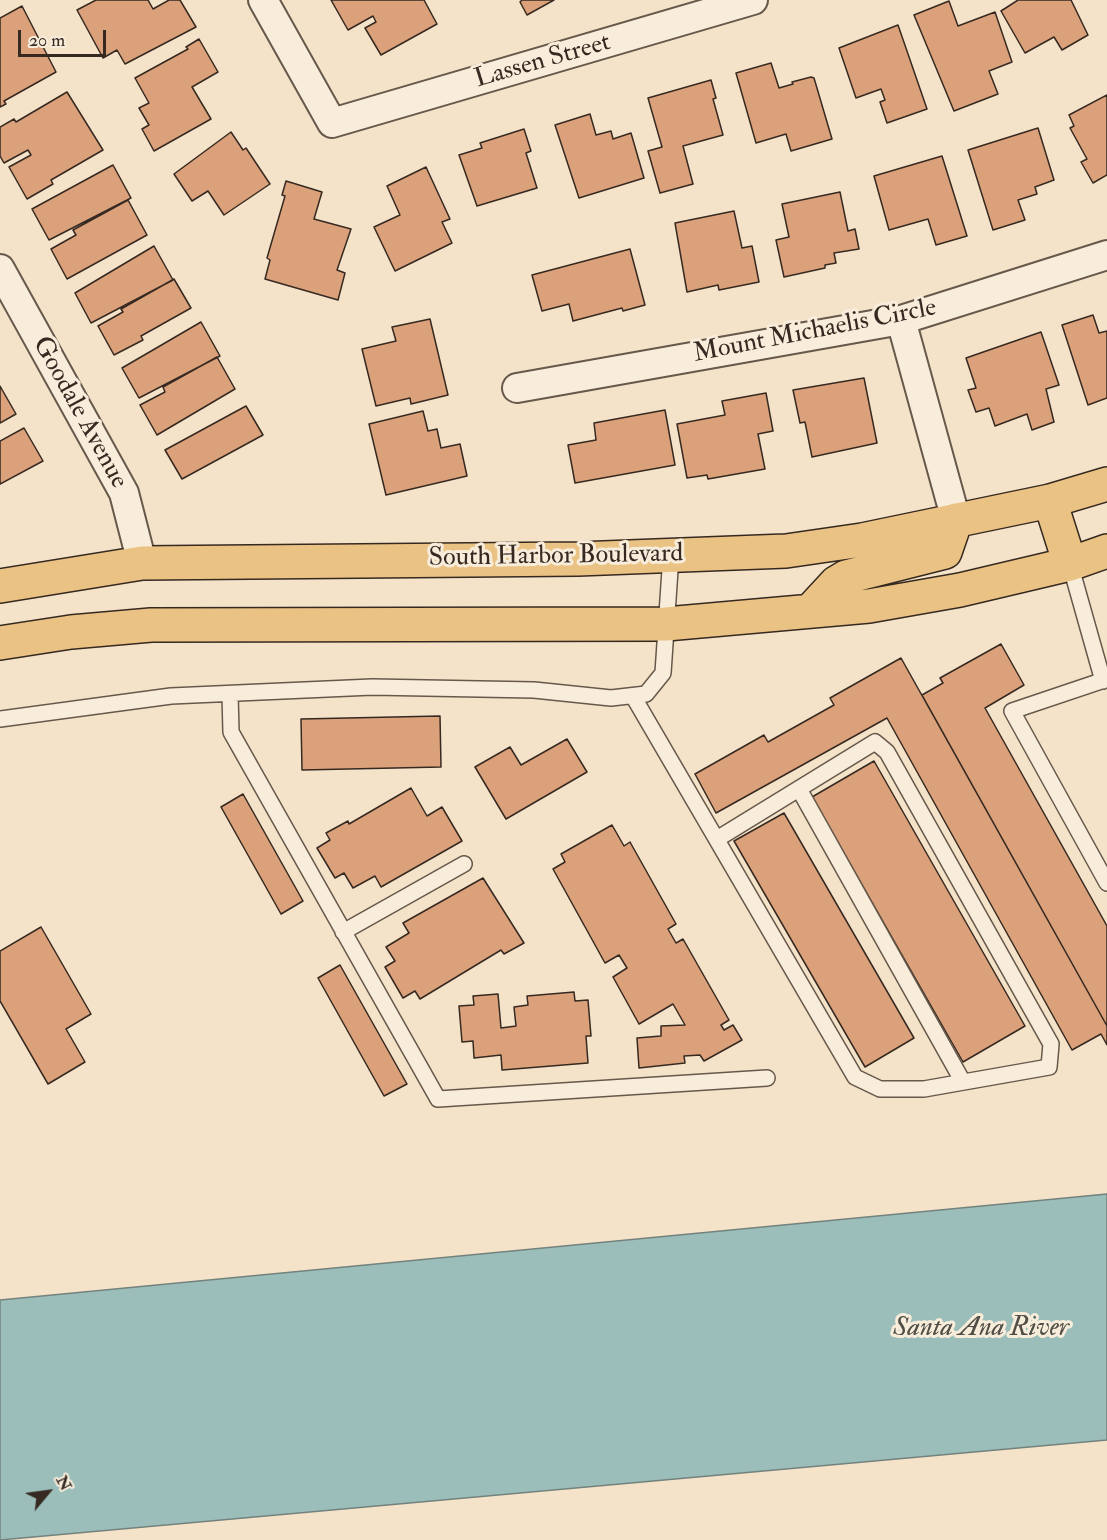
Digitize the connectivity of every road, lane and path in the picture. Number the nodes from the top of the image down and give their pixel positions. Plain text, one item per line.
1 (263, 0) edge
2 (753, 0) edge
3 (697, 8) edge
4 (1107, 255) edge
5 (0, 270) edge
6 (901, 320) junction
7 (517, 388) dead end
8 (1107, 484) edge
9 (1050, 501) junction
10 (956, 520) junction
11 (1107, 551) edge
12 (671, 555) junction
13 (142, 563) junction
14 (1070, 564) junction
15 (0, 586) edge
16 (811, 610) junction
17 (666, 624) junction
18 (0, 643) edge
19 (1105, 680) edge
20 (230, 693) junction
21 (633, 696) junction
22 (0, 719) edge
23 (799, 789) junction
24 (717, 839) junction
25 (464, 864) dead end
26 (1107, 883) edge
27 (343, 932) junction
28 (766, 1078) dead end
29 (963, 1082) junction

1 - 3 street, Lassen Street
2 - 3 street, Lassen Street
4 - 6 street, Mount Michaelis Circle
5 - 13 street, Goodale Avenue
6 - 7 street, Mount Michaelis Circle
6 - 10 street
8 - 9 main road, South Harbor Boulevard
9 - 10 main road, South Harbor Boulevard
9 - 14 main road
10 - 12 main road, South Harbor Boulevard
10 - 16 main road
11 - 14 main road
12 - 13 main road, South Harbor Boulevard
12 - 17 lane
13 - 15 main road, South Harbor Boulevard
14 - 16 main road
14 - 19 lane
16 - 17 main road
17 - 18 main road
17 - 21 lane
19 - 26 lane
20 - 21 lane
20 - 22 lane
20 - 27 lane
21 - 24 lane
23 - 24 lane
23 - 29 lane
23 - 29 lane
24 - 29 lane
25 - 27 lane
27 - 28 lane

